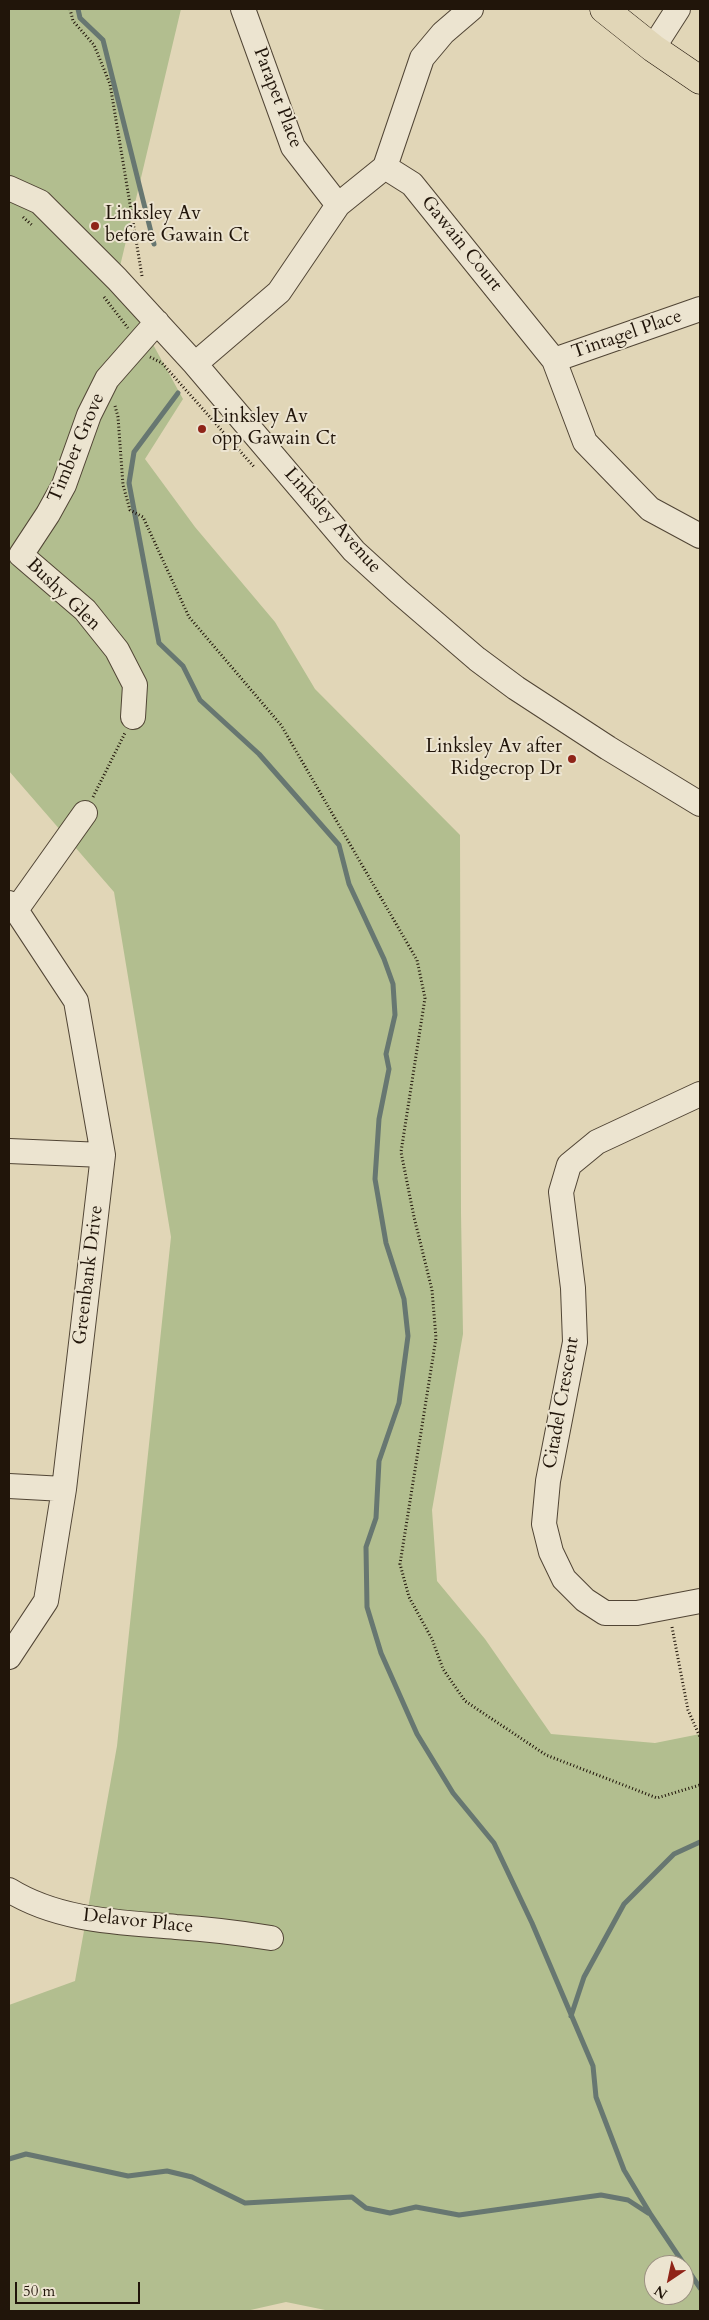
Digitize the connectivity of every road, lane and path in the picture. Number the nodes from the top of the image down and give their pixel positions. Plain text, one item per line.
1 (70, 9) edge
2 (243, 9) edge
3 (471, 9) edge
4 (604, 9) edge
5 (678, 9) edge
6 (653, 48) junction
7 (700, 80) edge
8 (385, 167) junction
9 (9, 188) edge
10 (338, 205) junction
11 (144, 283) dead end
12 (700, 309) edge
13 (157, 322) junction
14 (554, 360) junction
15 (194, 364) junction
16 (107, 379) junction
17 (700, 536) edge
18 (15, 554) edge
19 (133, 717) joint
20 (700, 804) edge
21 (85, 813) joint
22 (12, 907) edge
23 (700, 1094) edge
24 (9, 1151) edge
25 (103, 1155) junction
26 (9, 1486) edge
27 (64, 1489) junction
28 (700, 1602) edge
29 (668, 1608) junction
30 (9, 1657) edge
31 (700, 1737) edge
32 (700, 1785) edge
33 (9, 1890) edge
34 (271, 1938) dead end

1 - 11 path
2 - 10 street, Parapet Place
3 - 8 street
4 - 6 main road
5 - 6 street
6 - 7 main road
8 - 10 street
8 - 14 street, Gawain Court
9 - 13 street, Linksley Avenue
10 - 15 street
12 - 14 street, Tintagel Place
13 - 15 street, Linksley Avenue
13 - 16 street, Timber Grove
14 - 17 street, Gawain Court
15 - 20 street, Linksley Avenue
16 - 18 street, Timber Grove
16 - 32 path
18 - 19 street, Bushy Glen
19 - 21 path
21 - 22 street
22 - 25 street, Greenbank Drive
23 - 29 street, Citadel Crescent
24 - 25 street
25 - 27 street, Greenbank Drive
26 - 27 street
27 - 30 street, Greenbank Drive
28 - 29 street, Citadel Crescent
29 - 31 path
33 - 34 street, Delavor Place

